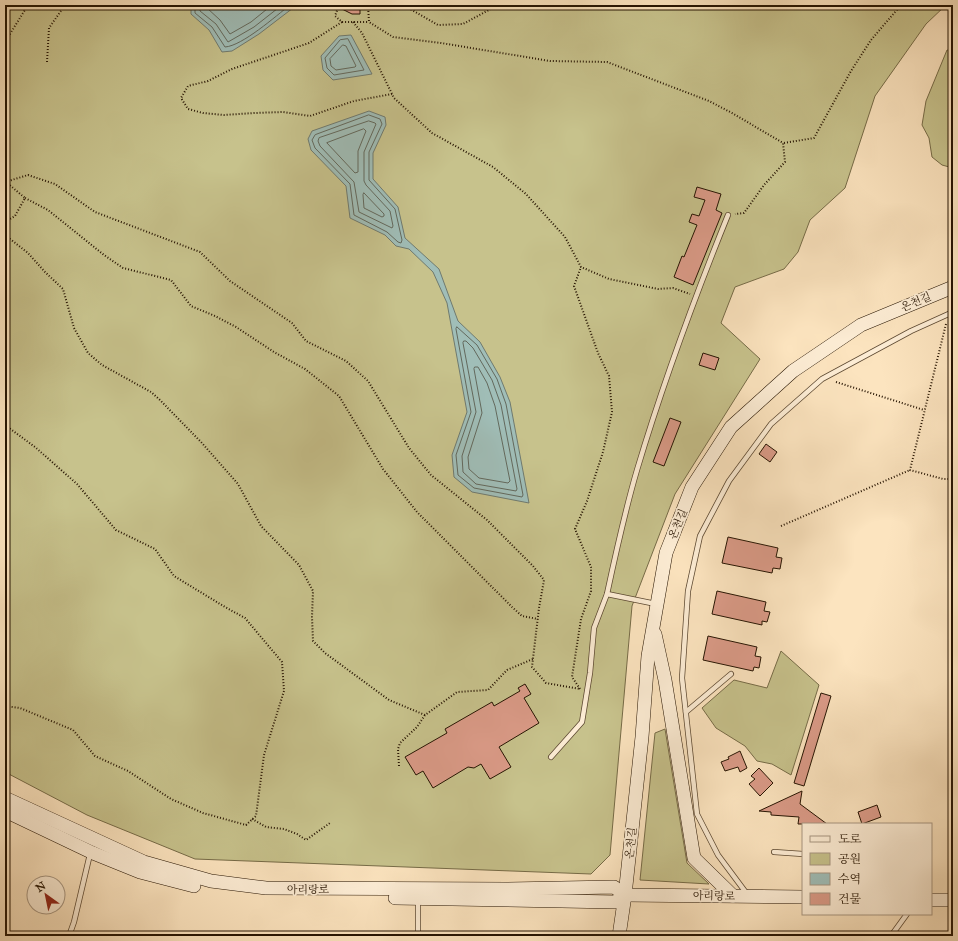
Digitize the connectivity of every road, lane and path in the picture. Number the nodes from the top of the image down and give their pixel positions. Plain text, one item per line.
1 (28, 5) edge
2 (65, 5) edge
3 (339, 5) edge
4 (368, 5) edge
5 (403, 5) edge
6 (498, 5) edge
7 (902, 5) edge
8 (342, 22) junction
9 (353, 22) junction
10 (370, 22) junction
11 (5, 42) edge
12 (47, 62) dead end
13 (392, 94) junction
14 (783, 143) junction
15 (5, 182) edge
16 (25, 198) junction
17 (728, 215) joint
18 (5, 222) edge
19 (5, 236) edge
20 (581, 267) junction
21 (953, 287) edge
22 (696, 296) junction
23 (953, 312) edge
24 (948, 315) junction
25 (836, 382) dead end
26 (924, 410) junction
27 (5, 425) edge
28 (910, 470) junction
29 (953, 479) edge
30 (781, 526) dead end
31 (607, 594) junction
32 (657, 604) junction
33 (538, 620) junction
34 (653, 627) junction
35 (533, 659) junction
36 (731, 674) dead end
37 (580, 689) junction
38 (586, 698) junction
39 (5, 706) edge
40 (686, 712) junction
41 (425, 715) junction
42 (551, 757) dead end
43 (399, 766) dead end
44 (5, 798) edge
45 (5, 811) edge
46 (252, 819) junction
47 (330, 823) dead end
48 (91, 852) junction
49 (774, 852) dead end
50 (802, 854) edge
51 (625, 895) junction
52 (733, 896) junction
53 (749, 896) junction
54 (802, 897) edge
55 (418, 898) junction
56 (932, 900) edge
57 (953, 900) edge
58 (906, 915) edge
59 (69, 936) edge
60 (418, 936) edge
61 (619, 936) edge
62 (891, 936) edge

1 - 11 path
2 - 12 path
3 - 8 path
4 - 10 path
5 - 6 path
7 - 14 path
8 - 9 path
8 - 13 path
9 - 10 path
9 - 13 path
10 - 14 path
13 - 20 path
14 - 17 path
15 - 16 path
15 - 33 path
16 - 18 path
16 - 33 path
17 - 22 lane
19 - 41 path
20 - 22 path
20 - 37 path
21 - 32 main road, 온천길
22 - 31 lane
23 - 24 lane
24 - 26 path
24 - 40 lane
25 - 26 path
26 - 28 path
27 - 46 path
28 - 29 path
28 - 30 path
31 - 32 lane
31 - 38 lane
32 - 34 main road, 온천길
33 - 35 path
34 - 51 main road, 온천길
34 - 52 main road
35 - 37 path
35 - 41 path
36 - 40 lane
37 - 38 path
38 - 42 lane
39 - 46 path
40 - 53 lane
41 - 43 path
44 - 51 main road, 아리랑로
45 - 48 main road, 아리랑로
46 - 47 path
48 - 55 main road, 아리랑로
48 - 59 lane
49 - 50 lane
51 - 52 main road, 아리랑로
51 - 55 main road, 아리랑로
51 - 61 main road, 온천길
52 - 53 main road, 아리랑로
53 - 54 main road, 아리랑로
55 - 60 lane
56 - 57 main road
58 - 62 lane

